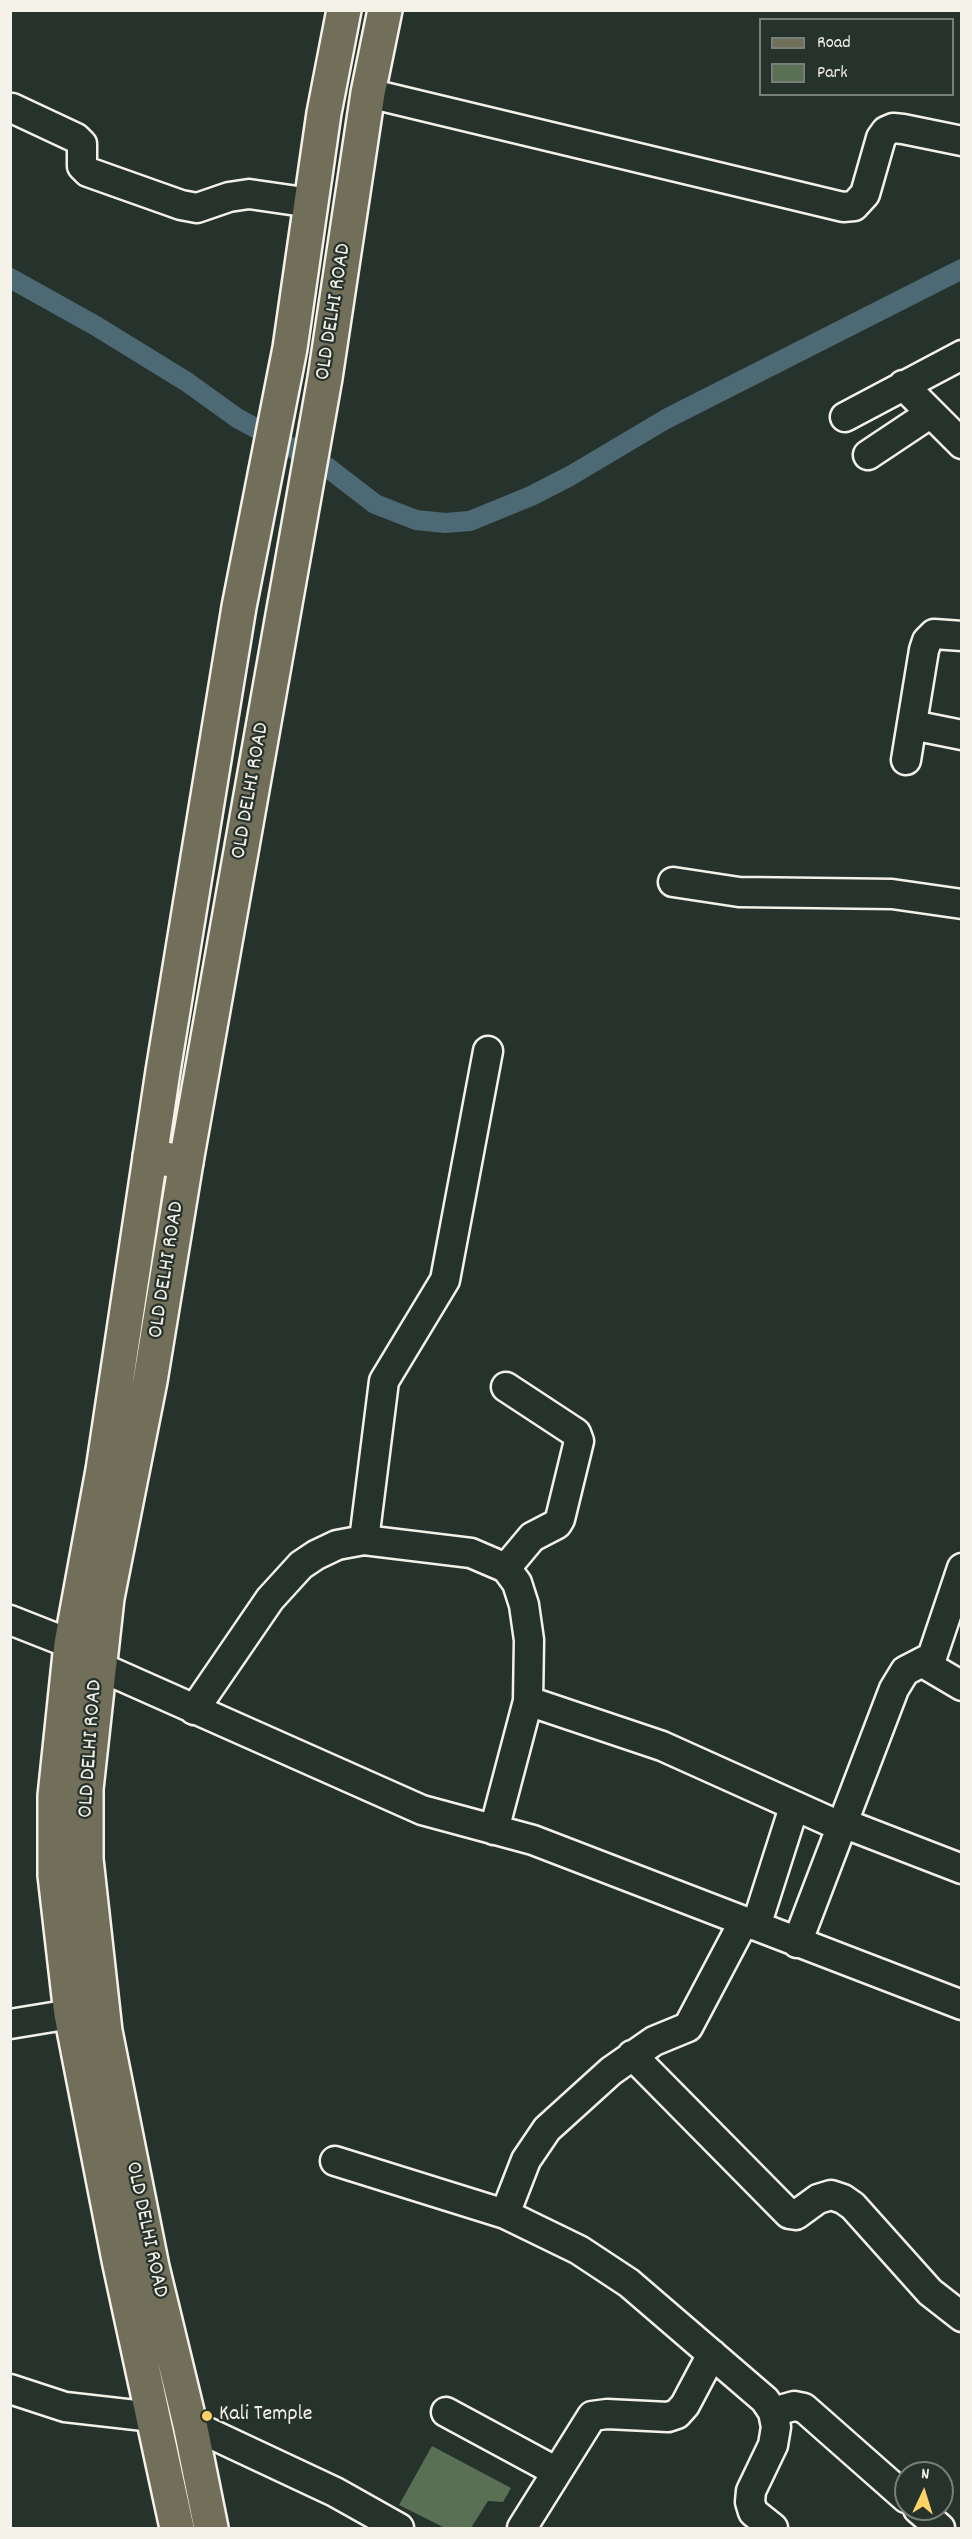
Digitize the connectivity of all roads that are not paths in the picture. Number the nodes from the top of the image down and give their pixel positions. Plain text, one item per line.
1 (344, 10) edge
2 (385, 10) edge
3 (368, 93) junction
4 (12, 108) edge
5 (962, 141) edge
6 (311, 203) junction
7 (962, 355) edge
8 (903, 385) junction
9 (931, 413) junction
10 (846, 417) dead end
11 (962, 444) edge
12 (868, 455) dead end
13 (962, 636) edge
14 (912, 725) junction
15 (962, 735) edge
16 (906, 760) dead end
17 (674, 882) dead end
18 (962, 904) edge
19 (488, 1051) dead end
20 (150, 1157) junction
21 (186, 1161) junction
22 (506, 1387) dead end
23 (364, 1540) junction
24 (506, 1568) junction
25 (962, 1568) edge
26 (10, 1620) edge
27 (71, 1644) junction
28 (923, 1663) junction
29 (98, 1666) junction
30 (962, 1686) edge
31 (528, 1701) junction
32 (194, 1710) junction
33 (794, 1807) junction
34 (843, 1825) junction
35 (494, 1830) junction
36 (962, 1869) edge
37 (750, 1924) junction
38 (797, 1943) junction
39 (962, 2005) edge
40 (71, 2013) junction
41 (10, 2024) edge
42 (632, 2055) junction
43 (335, 2161) dead end
44 (505, 2214) junction
45 (962, 2318) edge
46 (712, 2354) junction
47 (10, 2389) edge
48 (446, 2412) dead end
49 (773, 2412) junction
50 (153, 2417) junction
51 (190, 2424) junction
52 (557, 2472) junction
53 (894, 2487) edge
54 (177, 2529) edge
55 (211, 2529) edge
56 (399, 2529) edge
57 (522, 2529) edge
58 (773, 2529) edge

1 - 6 main road, OLD DELHI ROAD
2 - 3 main road, OLD DELHI ROAD
3 - 5 street
3 - 21 main road, OLD DELHI ROAD
4 - 6 street
6 - 20 main road, OLD DELHI ROAD
7 - 8 street
8 - 9 street
8 - 10 street
9 - 11 street
9 - 12 street
13 - 14 street
14 - 15 street
14 - 16 street
17 - 18 street
19 - 23 street
20 - 21 main road
20 - 27 main road, OLD DELHI ROAD
21 - 29 main road, OLD DELHI ROAD
22 - 24 street
23 - 24 street
23 - 32 street
24 - 31 street
25 - 28 street
26 - 27 street
27 - 40 main road, OLD DELHI ROAD
28 - 30 street
28 - 34 street
29 - 32 street
29 - 51 main road, OLD DELHI ROAD
31 - 33 street
31 - 35 street
32 - 35 street
33 - 34 street
33 - 37 street
34 - 36 street
34 - 38 street
35 - 37 street
37 - 38 street
37 - 42 street
38 - 39 street
40 - 41 street
40 - 50 main road, OLD DELHI ROAD
42 - 44 street
42 - 45 street
43 - 44 street
44 - 46 street
46 - 49 street
46 - 52 street
47 - 50 street
48 - 52 street
49 - 53 street
49 - 58 street
50 - 54 main road, OLD DELHI ROAD
51 - 55 main road, OLD DELHI ROAD
51 - 56 street
52 - 57 street

